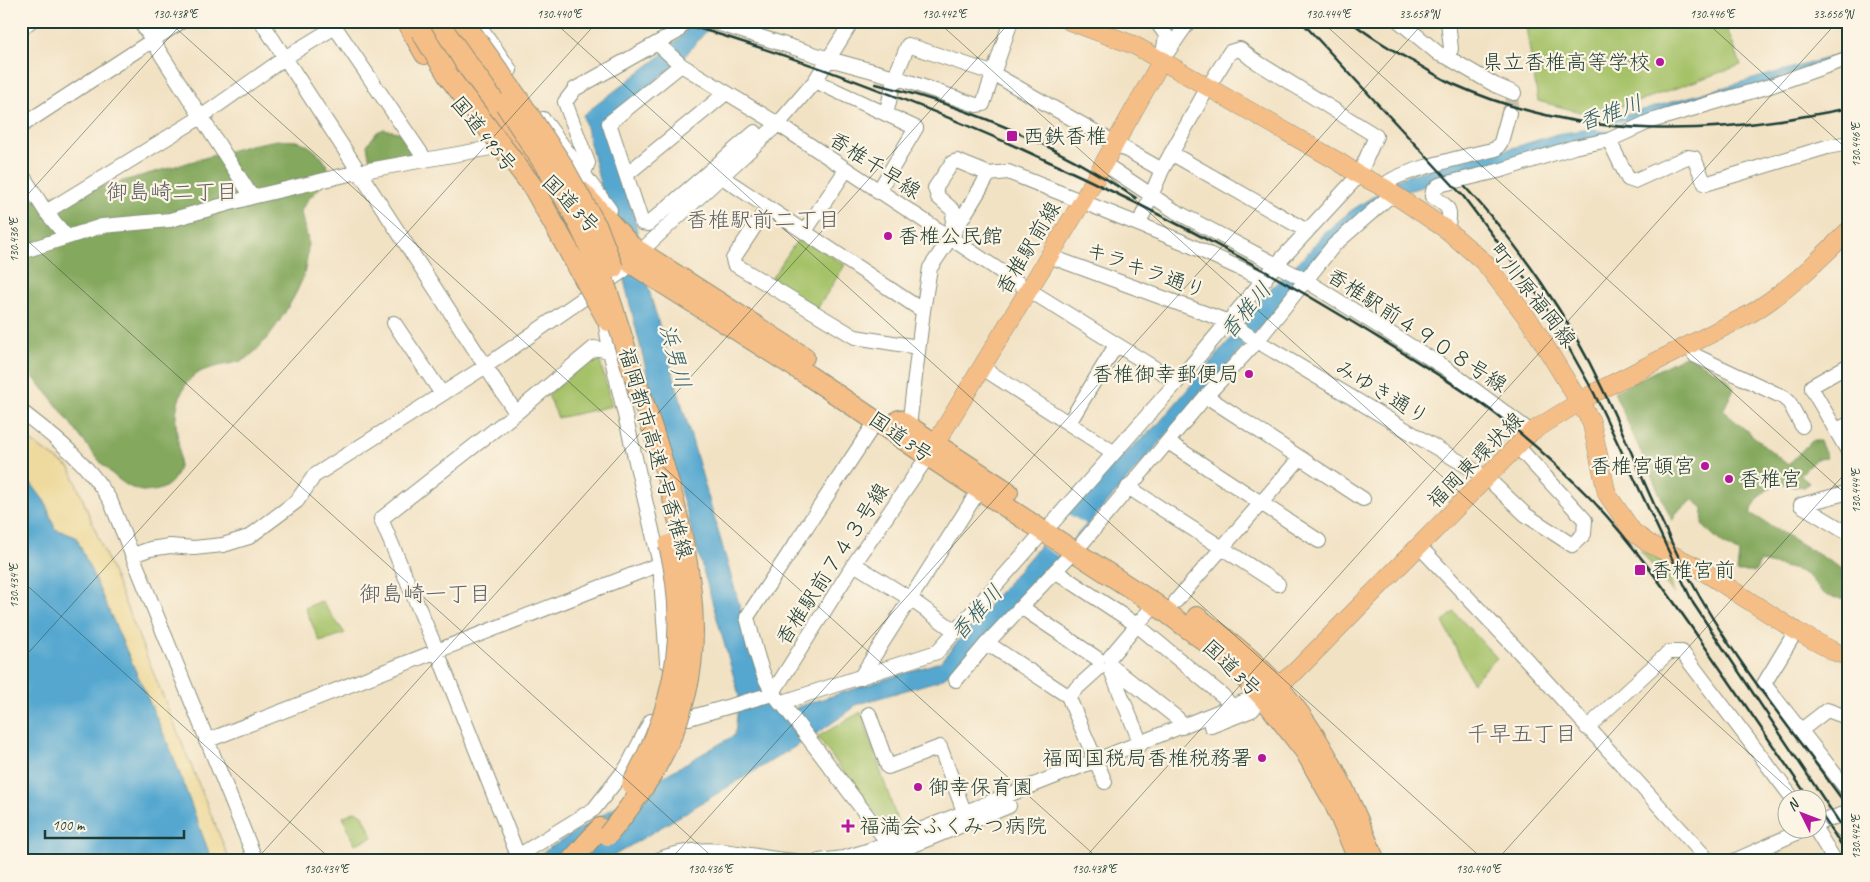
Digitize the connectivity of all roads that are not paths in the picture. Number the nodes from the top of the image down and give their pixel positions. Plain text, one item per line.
1 (31, 21) edge
2 (140, 21) edge
3 (182, 21) edge
4 (261, 21) edge
5 (447, 21) edge
6 (463, 21) edge
7 (476, 21) edge
8 (685, 21) edge
9 (710, 21) edge
10 (751, 21) edge
11 (852, 21) edge
12 (1011, 21) edge
13 (1069, 21) edge
14 (1156, 21) edge
15 (1189, 21) edge
16 (1399, 21) edge
17 (1448, 21) edge
18 (421, 23) edge
19 (21, 28) edge
20 (739, 32) junction
21 (153, 42) junction
22 (657, 43) junction
23 (286, 57) junction
24 (1447, 57) junction
25 (1849, 58) edge
26 (829, 59) junction
27 (1162, 60) junction
28 (681, 65) junction
29 (992, 73) junction
30 (895, 77) junction
31 (815, 81) junction
32 (1208, 87) junction
33 (726, 93) junction
34 (1514, 93) dead end
35 (500, 107) junction
36 (1509, 113) tunnel mouth
37 (886, 114) junction
38 (201, 117) junction
39 (778, 124) junction
40 (21, 126) edge
41 (755, 132) dead end
42 (1609, 140) junction
43 (1116, 142) junction
44 (1849, 143) edge
45 (491, 148) junction
46 (1171, 153) junction
47 (425, 159) junction
48 (1103, 163) junction
49 (846, 170) junction
50 (1162, 170) junction
51 (21, 172) edge
52 (358, 172) junction
53 (627, 174) junction
54 (989, 174) junction
55 (583, 175) junction
56 (1359, 176) junction
57 (722, 177) junction
58 (1383, 187) junction
59 (878, 192) junction
60 (1150, 195) junction
61 (252, 197) junction
62 (1400, 199) junction
63 (1082, 202) junction
64 (767, 208) junction
65 (46, 212) junction
66 (608, 214) junction
67 (1139, 224) junction
68 (1446, 230) junction
69 (1849, 230) edge
70 (805, 231) junction
71 (1307, 232) junction
72 (66, 236) junction
73 (951, 237) junction
74 (610, 248) junction
75 (21, 252) edge
76 (1049, 256) junction
77 (635, 264) junction
78 (1276, 265) junction
79 (1265, 280) junction
80 (1305, 280) junction
81 (599, 288) junction
82 (1029, 290) junction
83 (923, 311) junction
84 (394, 323) dead end
85 (1233, 325) junction
86 (610, 326) junction
87 (1255, 340) junction
88 (1116, 344) junction
89 (1687, 346) junction
90 (918, 347) junction
91 (610, 351) junction
92 (1849, 365) edge
93 (486, 366) junction
94 (981, 366) junction
95 (1178, 382) junction
96 (442, 394) junction
97 (1206, 396) junction
98 (1580, 401) junction
99 (645, 404) junction
100 (21, 412) edge
101 (516, 413) junction
102 (877, 420) junction
103 (1069, 423) junction
104 (909, 426) junction
105 (1802, 426) dead end
106 (1843, 427) edge
107 (1531, 432) junction
108 (1168, 442) junction
109 (1517, 446) junction
110 (931, 450) junction
111 (1113, 452) junction
112 (1849, 453) edge
113 (1300, 458) junction
114 (1487, 478) junction
115 (1128, 487) junction
116 (979, 490) junction
117 (1849, 492) edge
118 (1363, 499) dead end
119 (1263, 503) junction
120 (1048, 527) junction
121 (1849, 534) edge
122 (1319, 541) dead end
123 (1078, 547) junction
124 (1420, 547) junction
125 (1222, 548) junction
126 (134, 555) junction
127 (660, 564) junction
128 (854, 564) junction
129 (1056, 571) junction
130 (1278, 584) dead end
131 (908, 598) junction
132 (1176, 601) junction
133 (1155, 604) junction
134 (1021, 607) junction
135 (1137, 625) junction
136 (1796, 631) junction
137 (955, 632) junction
138 (987, 643) junction
139 (437, 651) junction
140 (1849, 657) edge
141 (1106, 664) junction
142 (860, 678) junction
143 (956, 680) dead end
144 (1270, 692) junction
145 (1068, 696) junction
146 (779, 701) junction
147 (656, 708) junction
148 (1232, 708) junction
149 (869, 714) dead end
150 (1849, 718) edge
151 (1182, 727) junction
152 (1587, 728) junction
153 (1800, 731) junction
154 (206, 741) junction
155 (1141, 744) junction
156 (1100, 771) junction
157 (1786, 790) edge
158 (1849, 792) edge
159 (1849, 812) edge
160 (965, 814) junction
161 (1828, 819) edge
162 (1781, 840) edge
163 (1822, 840) edge
164 (892, 853) edge
165 (516, 859) edge
166 (256, 861) edge
167 (571, 861) edge
168 (586, 861) edge
169 (655, 861) edge
170 (696, 861) edge
171 (724, 861) edge
172 (795, 861) edge
173 (819, 861) edge
174 (874, 861) edge
175 (1360, 861) edge
176 (1375, 861) edge
177 (1709, 861) edge
178 (1734, 861) edge
179 (1835, 861) edge

1 - 19 street
2 - 21 street
3 - 21 street
4 - 23 street
5 - 35 highway
5 - 66 highway, 国道3号
6 - 99 highway, bridge
7 - 55 street
8 - 22 street
9 - 20 street
10 - 20 street
11 - 26 street
12 - 29 street
13 - 27 main road, 町川原福岡線
14 - 27 street
15 - 27 street
16 - 24 street
17 - 24 street
18 - 35 highway
18 - 45 highway, 国道495号
18 - 74 highway, 国道3号
18 - 86 highway, bridge
20 - 26 street
21 - 38 street
21 - 40 street
22 - 28 street, 香椎千早線
22 - 55 street
23 - 38 street
23 - 47 street
23 - 52 street
24 - 34 street
25 - 42 street
26 - 30 street
26 - 31 street
27 - 32 main road, 町川原福岡線
27 - 43 main road, 香椎駅前線
28 - 33 street, 香椎千早線
28 - 53 street
29 - 30 street
29 - 30 street
29 - 43 street
30 - 37 street
31 - 37 street
31 - 39 street
32 - 46 street
32 - 56 main road, 町川原福岡線
32 - 56 street
33 - 39 street, 香椎千早線
33 - 53 street
35 - 86 highway, 福岡都市高速1号香椎線, bridge
35 - 99 highway, 福岡都市高速1号香椎線, bridge
36 - 58 street
37 - 59 street
38 - 61 street
38 - 65 street
39 - 49 street, 香椎千早線
39 - 57 street
41 - 53 street
42 - 44 street
42 - 68 street
43 - 48 main road, 香椎駅前線
43 - 50 street
45 - 47 street
45 - 74 highway, 国道495号
46 - 50 street
46 - 71 street
47 - 52 street
48 - 60 street, 香椎駅前４９０８号線
48 - 63 main road, 香椎駅前線
49 - 59 street, 香椎千早線
49 - 70 street
50 - 60 street
51 - 65 street
52 - 61 street
52 - 93 street
54 - 63 street
54 - 73 street
54 - 73 street, 香椎千早線
55 - 66 street
56 - 58 main road, 町川原福岡線
56 - 71 street
57 - 64 street
57 - 77 street
58 - 62 main road, 町川原福岡線
59 - 73 street, 香椎千早線
60 - 67 street
60 - 78 street, 香椎駅前４９０８号線
61 - 72 street
62 - 68 main road, 町川原福岡線
62 - 80 street
63 - 67 street
63 - 76 main road, 香椎駅前線
64 - 70 street
64 - 90 street
65 - 72 street
66 - 77 highway, 国道3号
67 - 79 street
68 - 98 main road, 町川原福岡線
69 - 89 main road, 福岡東環状線
70 - 83 street
71 - 78 street
72 - 75 street
73 - 82 street, 香椎千早線
73 - 83 street
74 - 77 highway, 国道3号
76 - 82 main road, 香椎駅前線
76 - 85 street, キラキラ通り
77 - 81 street
77 - 102 highway, 国道3号
77 - 104 highway, 国道3号
78 - 79 street
78 - 80 street, 香椎駅前４９０８号線
79 - 85 street
80 - 87 street
80 - 107 street, 香椎駅前４９０８号線
81 - 91 street
81 - 93 street
82 - 88 street, 香椎千早線
82 - 94 main road, 香椎駅前線
83 - 90 street
84 - 96 street
85 - 87 street, キラキラ通り
85 - 95 street
86 - 167 highway, 福岡都市高速1号香椎線, bridge
87 - 97 street
87 - 114 street, みゆき通り
88 - 95 street, 香椎千早線
88 - 103 street
89 - 98 main road, 福岡東環状線
89 - 105 street
90 - 104 street
91 - 101 street
91 - 127 street
92 - 106 street
93 - 96 street
93 - 101 street
94 - 103 street
94 - 110 main road, 香椎駅前線
95 - 111 street
96 - 126 street
97 - 108 street
97 - 113 street
98 - 107 main road, 福岡東環状線
98 - 136 main road, 町川原福岡線
99 - 168 highway, 福岡都市高速1号香椎線, bridge
100 - 126 street
101 - 139 street
102 - 110 highway, 国道3号
102 - 146 street
103 - 111 street
104 - 110 highway, 国道3号
106 - 112 street
107 - 109 main road, 福岡東環状線
108 - 115 street
108 - 119 street
109 - 114 main road, 福岡東環状線
109 - 114 street, みゆき通り
110 - 116 highway, 国道3号
110 - 120 highway, 国道3号
110 - 128 street, 香椎駅前７４３号線
111 - 120 street
113 - 118 street
113 - 119 street
114 - 124 main road, 福岡東環状線
115 - 123 street
115 - 125 street
116 - 120 highway, 国道3号
116 - 131 street
117 - 121 street
119 - 122 street
119 - 125 street
120 - 123 highway, 国道3号
120 - 137 street
123 - 129 street
123 - 132 highway, 国道3号
123 - 133 highway, 国道3号
124 - 144 main road, 福岡東環状線
124 - 152 street
125 - 130 street
125 - 132 street
126 - 154 street
127 - 139 street
127 - 147 street
128 - 131 street
128 - 146 street, 香椎駅前７４３号線
129 - 134 street
129 - 135 street
131 - 137 street
131 - 142 street
132 - 144 highway, 国道3号
133 - 135 street
133 - 144 highway, 国道3号
134 - 138 street
134 - 141 street
135 - 141 street
135 - 148 street
136 - 140 main road, 町川原福岡線
136 - 153 street
137 - 142 street
138 - 143 street
138 - 145 street
139 - 154 street
139 - 165 street
141 - 145 street
141 - 151 street
141 - 155 street
142 - 146 street
144 - 148 street
144 - 156 street
144 - 175 highway, 国道3号
144 - 176 highway, 国道3号
145 - 156 street
146 - 147 street
146 - 164 street
147 - 165 street
148 - 151 street
149 - 160 street
150 - 153 street
151 - 155 street
152 - 157 street
152 - 177 street
153 - 158 street
154 - 166 street
155 - 156 street
156 - 160 street
156 - 164 street
159 - 161 street
160 - 164 street
162 - 178 street
163 - 179 street
164 - 173 street
164 - 174 street
169 - 172 street
170 - 171 street

